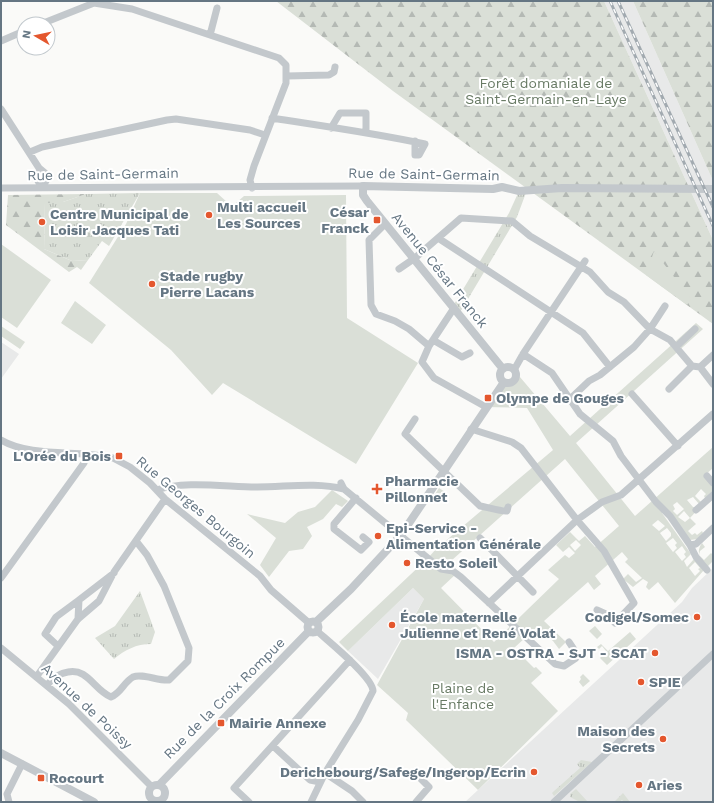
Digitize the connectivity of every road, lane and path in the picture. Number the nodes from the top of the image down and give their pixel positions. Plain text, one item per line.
1 (217, 8) dead end
2 (56, 18) edge
3 (16, 34) edge
4 (210, 34) junction
5 (1, 40) edge
6 (335, 67) dead end
7 (287, 76) junction
8 (1, 109) edge
9 (272, 118) junction
10 (331, 128) junction
11 (366, 133) junction
12 (265, 135) junction
13 (415, 141) junction
14 (30, 152) junction
15 (252, 185) junction
16 (42, 186) junction
17 (363, 186) junction
18 (1, 188) edge
19 (713, 189) edge
20 (386, 224) junction
21 (438, 238) junction
22 (415, 258) junction
23 (583, 264) junction
24 (399, 269) dead end
25 (665, 306) dead end
26 (454, 308) junction
27 (551, 311) junction
28 (650, 328) junction
29 (695, 329) dead end
30 (431, 343) junction
31 (676, 347) junction
32 (470, 353) dead end
33 (523, 354) junction
34 (713, 355) edge
35 (692, 366) junction
36 (610, 367) junction
37 (503, 368) junction
38 (700, 368) junction
39 (514, 370) junction
40 (504, 382) junction
41 (713, 384) edge
42 (669, 389) dead end
43 (632, 394) dead end
44 (570, 400) junction
45 (486, 407) junction
46 (713, 414) edge
47 (415, 419) dead end
48 (471, 429) junction
49 (1, 440) edge
50 (678, 446) junction
51 (87, 454) junction
52 (444, 471) junction
53 (707, 476) dead end
54 (638, 479) junction
55 (713, 483) edge
56 (157, 490) junction
57 (713, 495) edge
58 (356, 498) junction
59 (165, 499) junction
60 (508, 507) dead end
61 (696, 510) dead end
62 (577, 520) junction
63 (713, 528) edge
64 (402, 535) junction
65 (363, 537) dead end
66 (480, 538) dead end
67 (136, 541) junction
68 (690, 545) junction
69 (707, 570) dead end
70 (114, 572) junction
71 (517, 576) junction
72 (1, 578) edge
73 (533, 592) dead end
74 (79, 600) junction
75 (489, 603) junction
76 (597, 610) dead end
77 (78, 619) junction
78 (313, 626) junction
79 (569, 642) dead end
80 (58, 646) junction
81 (1, 648) edge
82 (713, 654) edge
83 (350, 660) junction
84 (37, 676) junction
85 (47, 685) junction
86 (273, 746) junction
87 (1, 753) edge
88 (22, 764) junction
89 (414, 772) dead end
90 (325, 773) junction
91 (320, 782) junction
92 (155, 786) junction
93 (164, 800) edge
94 (151, 801) edge
95 (10, 802) edge
96 (94, 802) edge
97 (249, 802) edge
98 (311, 802) edge
99 (363, 802) edge
100 (416, 802) edge
101 (554, 802) edge

1 - 4 street
2 - 4 street
3 - 5 street
4 - 7 street
6 - 7 street
7 - 9 street
8 - 14 street
9 - 10 street
9 - 12 street
10 - 11 street
10 - 11 street
11 - 13 street
12 - 14 street
12 - 15 street
13 - 13 street
14 - 16 street
15 - 16 street, Rue de Saint-Germain
15 - 17 street, Rue de Saint-Germain
16 - 18 street, Rue de Saint-Germain
17 - 19 street, Rue de Saint-Germain
17 - 20 street, Avenue César Franck
20 - 22 street, Avenue César Franck
20 - 30 street
21 - 22 street
21 - 23 street
21 - 27 street
22 - 24 street
22 - 26 street, Avenue César Franck
23 - 27 street
23 - 28 street
25 - 28 street
26 - 30 street
26 - 37 street, Avenue César Franck
27 - 33 street
27 - 36 street
28 - 31 street
28 - 36 street
29 - 31 street
30 - 32 street
30 - 45 street
31 - 35 street
33 - 39 street
33 - 44 street
34 - 38 street
35 - 38 street
35 - 42 street
36 - 44 street
37 - 39 street
37 - 40 street
38 - 41 street
39 - 40 street
40 - 45 street, Rue de la Croix Rompue
43 - 50 street
44 - 54 street
45 - 48 street, Rue de la Croix Rompue
46 - 50 street
47 - 52 street
48 - 52 street, Rue de la Croix Rompue
48 - 62 street
49 - 51 street, Rue Georges Bourgoin
50 - 54 street
51 - 56 street, Rue Georges Bourgoin
51 - 72 street
52 - 60 street
52 - 64 street, Rue de la Croix Rompue
53 - 55 street
54 - 62 street
54 - 68 street
56 - 58 street
56 - 59 street, Rue Georges Bourgoin
57 - 61 street
58 - 64 street
58 - 65 street
59 - 67 street
59 - 78 street, Rue Georges Bourgoin
62 - 71 street
62 - 76 street
63 - 68 street
64 - 75 street
64 - 78 street, Rue de la Croix Rompue
66 - 71 street
67 - 70 street
67 - 85 street
68 - 69 street
70 - 74 street
70 - 77 street
71 - 73 street
71 - 75 street
74 - 77 street
74 - 80 street
75 - 79 street
77 - 80 street
78 - 83 street, Rue Georges Bourgoin
78 - 92 street, Rue de la Croix Rompue
80 - 84 street
81 - 84 street, Avenue de Poissy
82 - 101 street
83 - 86 street
83 - 90 street, Rue Georges Bourgoin
84 - 85 street, Avenue de Poissy
85 - 92 street, Avenue de Poissy
86 - 91 street
86 - 97 street
87 - 88 street
88 - 95 street
88 - 96 street
89 - 100 street
90 - 91 street
90 - 99 street
91 - 98 street
92 - 93 street
92 - 94 street
93 - 94 street

